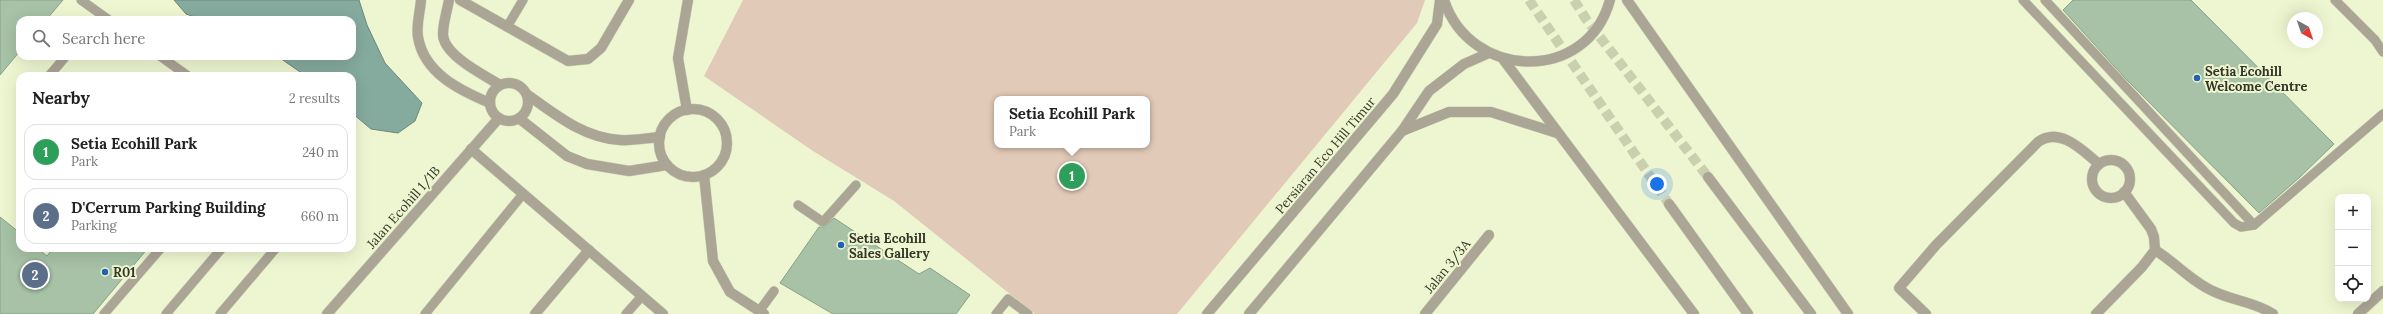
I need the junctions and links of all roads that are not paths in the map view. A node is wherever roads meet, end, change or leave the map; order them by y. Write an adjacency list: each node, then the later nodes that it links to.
1 (81, 0): 15 (lane)
2 (421, 0): 26 (street)
3 (449, 0): 24 (street)
4 (460, 0): 16 (street)
5 (523, 0): 16 (lane)
6 (629, 0): 16 (street)
7 (688, 0): 27 (street)
8 (1440, 0): 65 (street, Persiaran Eco Hill Timur)
9 (1444, 0): 18 (street)
10 (1610, 0): 19 (street)
11 (1627, 0): 71 (street)
12 (2023, 0): 44 (lane)
13 (2045, 0): 44 (lane)
14 (2335, 0): 17 (lane)
15 (100, 16)
16 (507, 27)
17 (2383, 52)
18 (1489, 53): 19 (street); 31 (street)
19 (1503, 59): 32 (street)
20 (63, 60): 22 (lane)
21 (164, 60): 23 (lane)
22 (52, 72)
23 (175, 72)
24 (500, 85): 25 (street); 26 (street)
25 (528, 95): 30 (street); 33 (street)
26 (490, 103): 29 (street)
27 (687, 110): 33 (street); 37 (street)
28 (2383, 114): 44 (lane)
29 (499, 118): 30 (street); 34 (street, Jalan Ecohill 1/1B)
30 (520, 119): 36 (street)
31 (1402, 131): 32 (street); 66 (street)
32 (1557, 133): 68 (street)
33 (660, 137): 36 (street)
34 (471, 149): 41 (street); 58 (street, Jalan Ecohill 1/1B)
35 (2100, 164): 40 (street); 40 (street); 72 (street)
36 (667, 166): 37 (street)
37 (704, 175): 54 (street)
38 (1708, 177): 70 (street)
39 (856, 185): 43 (lane)
40 (2124, 192): 47 (street)
41 (523, 194): 46 (street); 59 (lane)
42 (1669, 204): 69 (street)
43 (798, 205)
44 (2254, 225)
45 (1489, 235): 67 (street, Jalan 3/3A)
46 (588, 250): 53 (street); 60 (street)
47 (2155, 250): 73 (street); 74 (street)
48 (158, 252): 55 (lane)
49 (219, 252): 56 (lane)
50 (273, 252): 57 (lane)
51 (774, 291): 54 (lane)
52 (2383, 291): 75 (street)
53 (642, 296): 61 (lane); 62 (street)
54 (762, 312)
55 (104, 314)
56 (166, 314)
57 (220, 314)
58 (327, 314)
59 (425, 314)
60 (536, 314)
61 (626, 314)
62 (663, 314)
63 (996, 314): 64 (lane)
64 (1028, 314)
65 (1207, 314)
66 (1249, 314)
67 (1425, 314)
68 (1694, 314)
69 (1748, 314)
70 (1811, 314)
71 (1848, 314)
72 (1926, 314)
73 (2096, 314)
74 (2273, 314)
75 (2358, 314)

